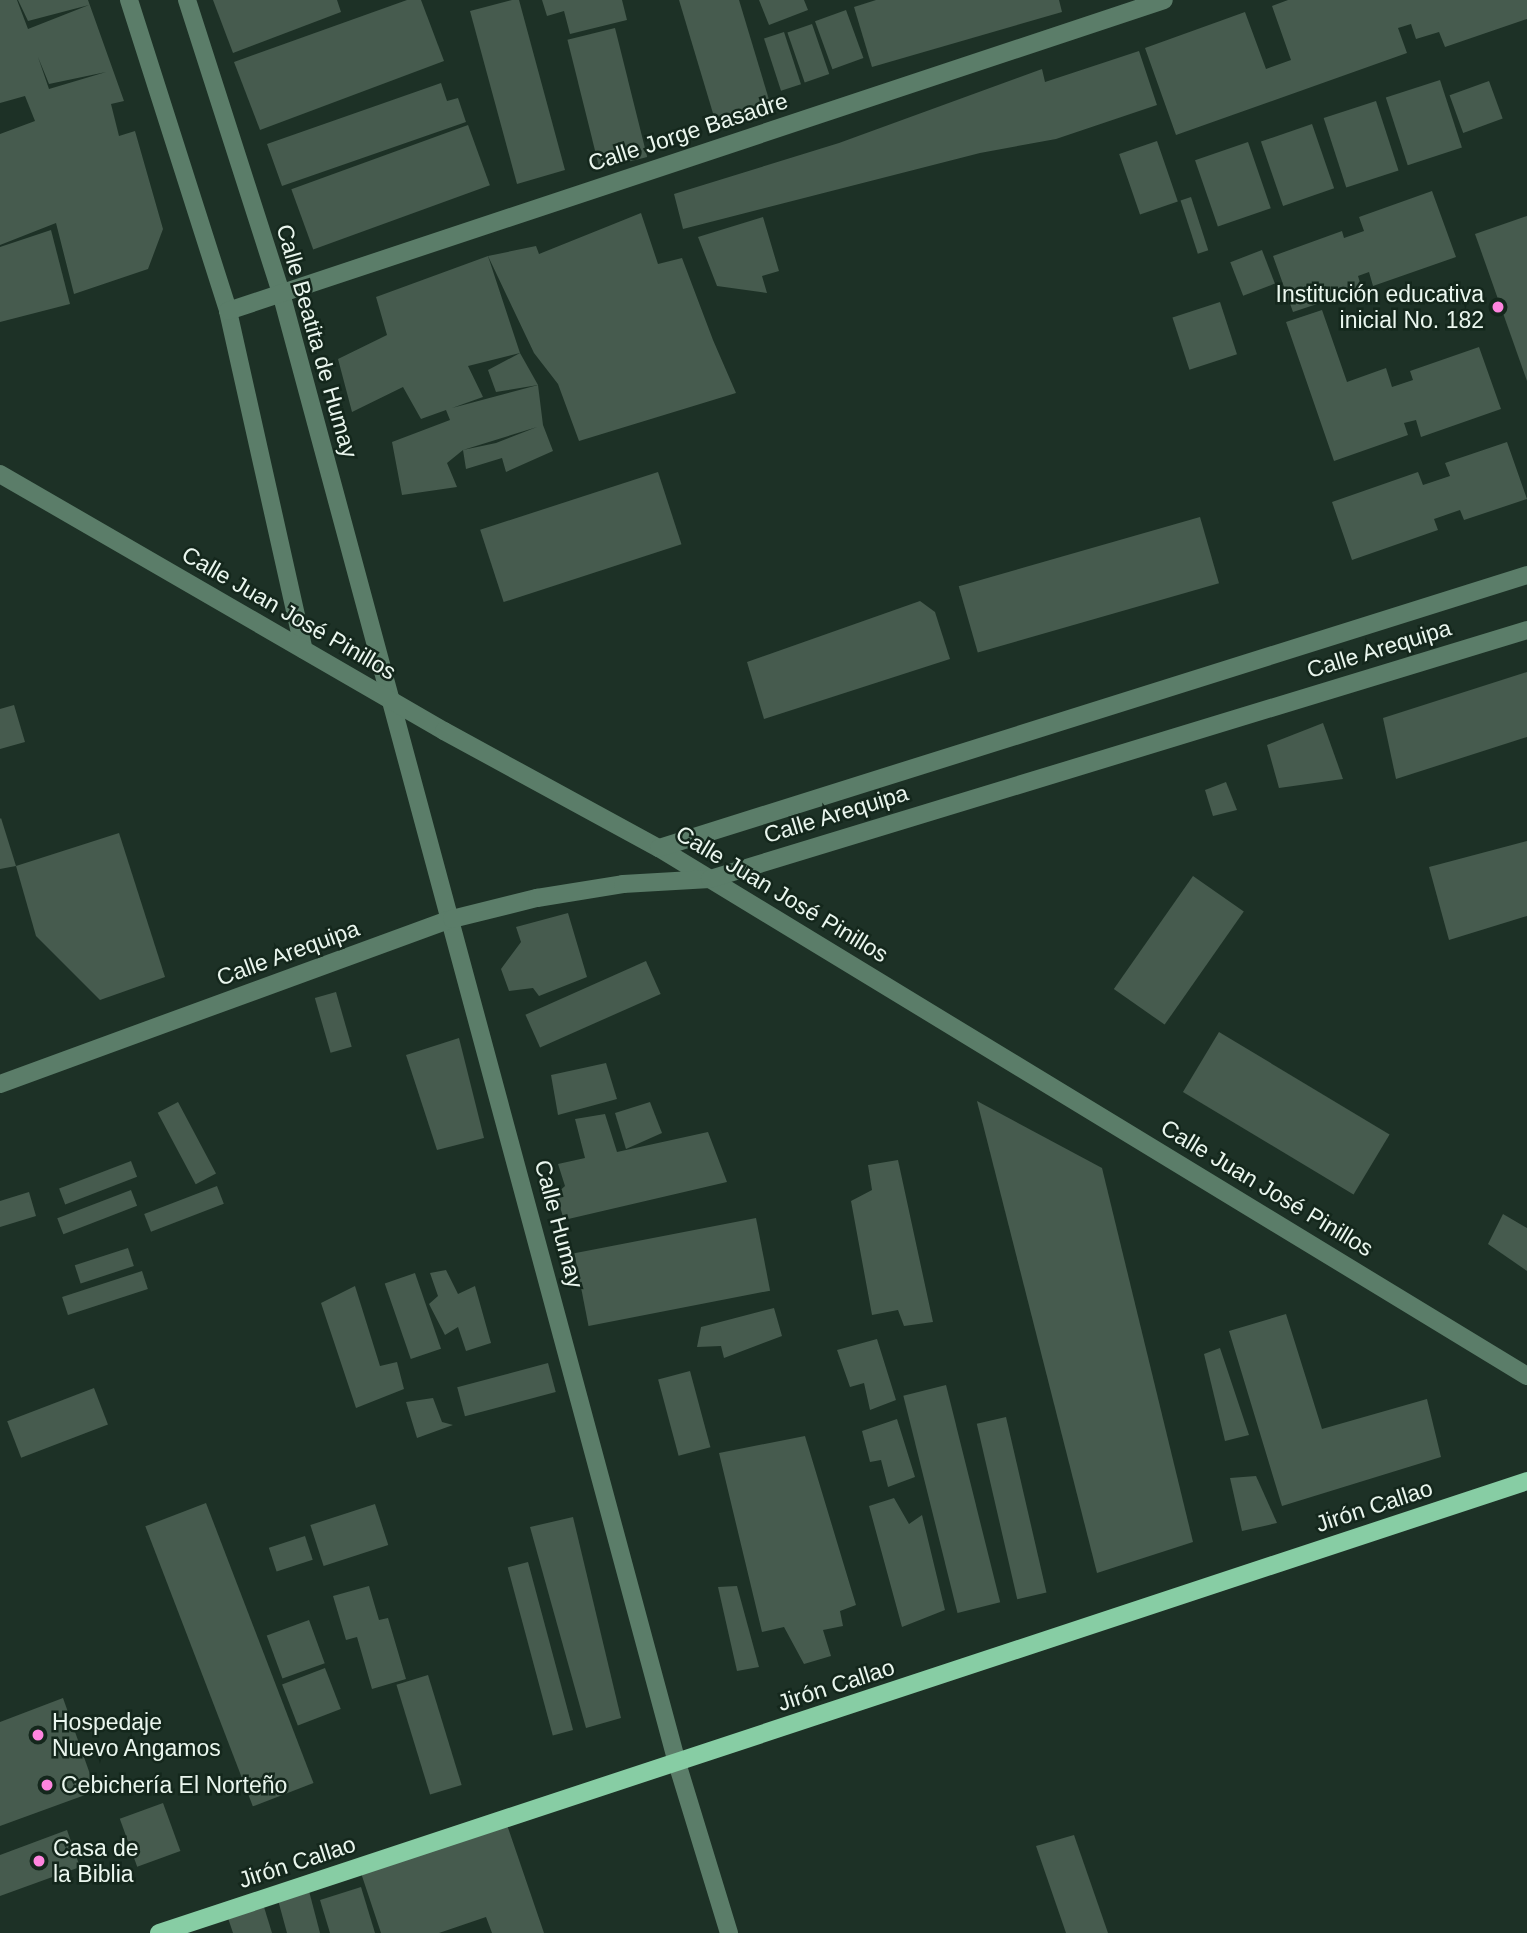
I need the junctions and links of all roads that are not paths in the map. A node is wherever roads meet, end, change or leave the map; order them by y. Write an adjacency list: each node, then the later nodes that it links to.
1 (129, 0): 6 (street)
2 (187, 0): 5 (street, Calle Beatita de Humay)
3 (1154, 2): 4 (street, Calle Jorge Basadre)
4 (1107, 9): 5 (street, Calle Jorge Basadre)
5 (281, 293): 6 (street, Calle Jorge Basadre); 11 (street, Calle Beatita de Humay)
6 (229, 310): 10 (street)
7 (0, 474): 10 (street, Calle Juan José Pinillos)
8 (1527, 575): 12 (street, Calle Arequipa)
9 (1527, 630): 13 (street, Calle Arequipa)
10 (304, 650): 11 (street, Calle Juan José Pinillos)
11 (389, 699): 12 (street, Calle Juan José Pinillos); 14 (street, Calle Humay)
12 (659, 848): 13 (street, Calle Juan José Pinillos)
13 (710, 878): 14 (street, Calle Arequipa); 16 (street, Calle Juan José Pinillos)
14 (452, 919): 15 (street, Calle Arequipa); 18 (street, Calle Humay)
15 (0, 1084)
16 (1527, 1376)
17 (1527, 1481): 18 (main road, Jirón Callao)
18 (677, 1763): 19 (main road, Jirón Callao); 20 (street, Calle Humay)
19 (159, 1933)
20 (729, 1933)

